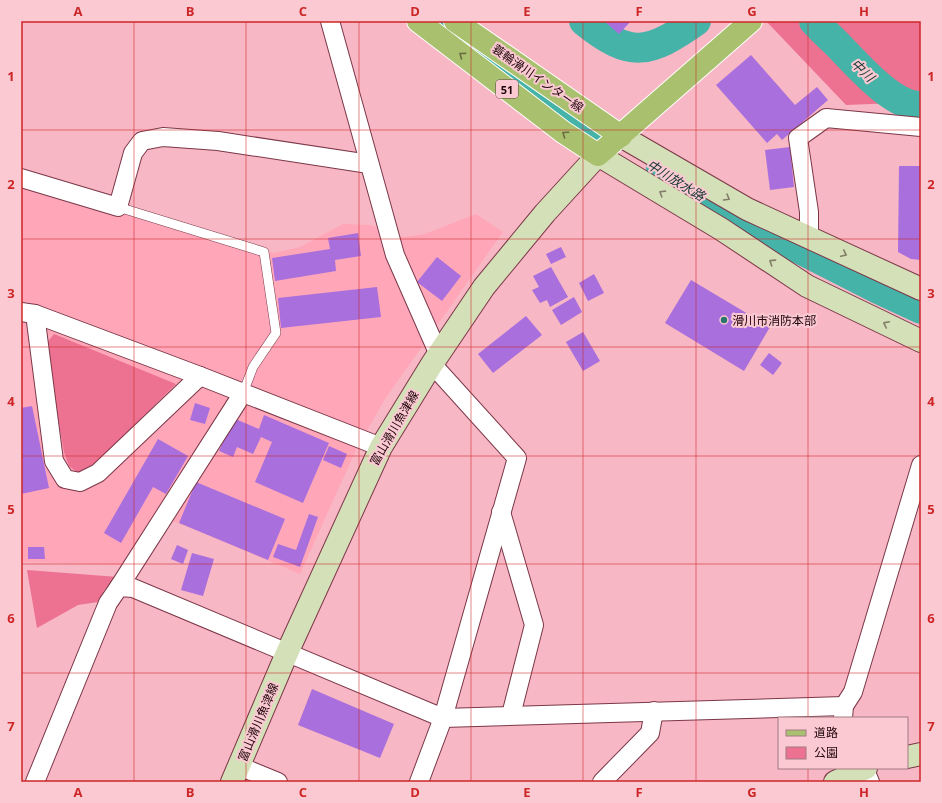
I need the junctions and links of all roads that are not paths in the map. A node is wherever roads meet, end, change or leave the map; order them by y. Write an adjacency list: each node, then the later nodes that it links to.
1 (330, 21): 8 (street)
2 (418, 21): 7 (main road, 51, one-way to 2)
3 (751, 21): 6 (main road)
4 (457, 22): 6 (main road, 蓑輪滑川インター線 / 51)
5 (921, 127): 11 (street)
6 (621, 136): 7 (main road); 11 (street, one-way to 11)
7 (598, 156): 14 (street, one-way to 7); 15 (street, 富山滑川魚津線)
8 (370, 164): 10 (street); 15 (street)
9 (21, 178): 10 (street)
10 (118, 207): 17 (lane)
11 (809, 237): 12 (street, one-way to 12)
12 (921, 290)
13 (28, 313): 16 (street); 16 (street)
14 (921, 341)
15 (436, 359): 18 (street, 富山滑川魚津線); 20 (street)
16 (200, 376): 17 (street)
17 (243, 393): 18 (street); 21 (street)
18 (381, 447): 22 (street, 富山滑川魚津線)
19 (921, 466): 24 (street)
20 (502, 512): 25 (street); 26 (street)
21 (119, 587): 22 (street); 32 (street)
22 (287, 653): 26 (street); 31 (street, 富山滑川魚津線)
23 (654, 711): 24 (street); 25 (street); 35 (street)
24 (844, 712)
25 (511, 715): 26 (street)
26 (442, 718): 34 (street)
27 (921, 754): 28 (street)
28 (908, 757)
29 (863, 769): 36 (street)
30 (865, 769): 37 (street)
31 (235, 774): 33 (street)
32 (35, 782)
33 (278, 782)
34 (419, 782)
35 (602, 782)
36 (835, 782)
37 (870, 782)

